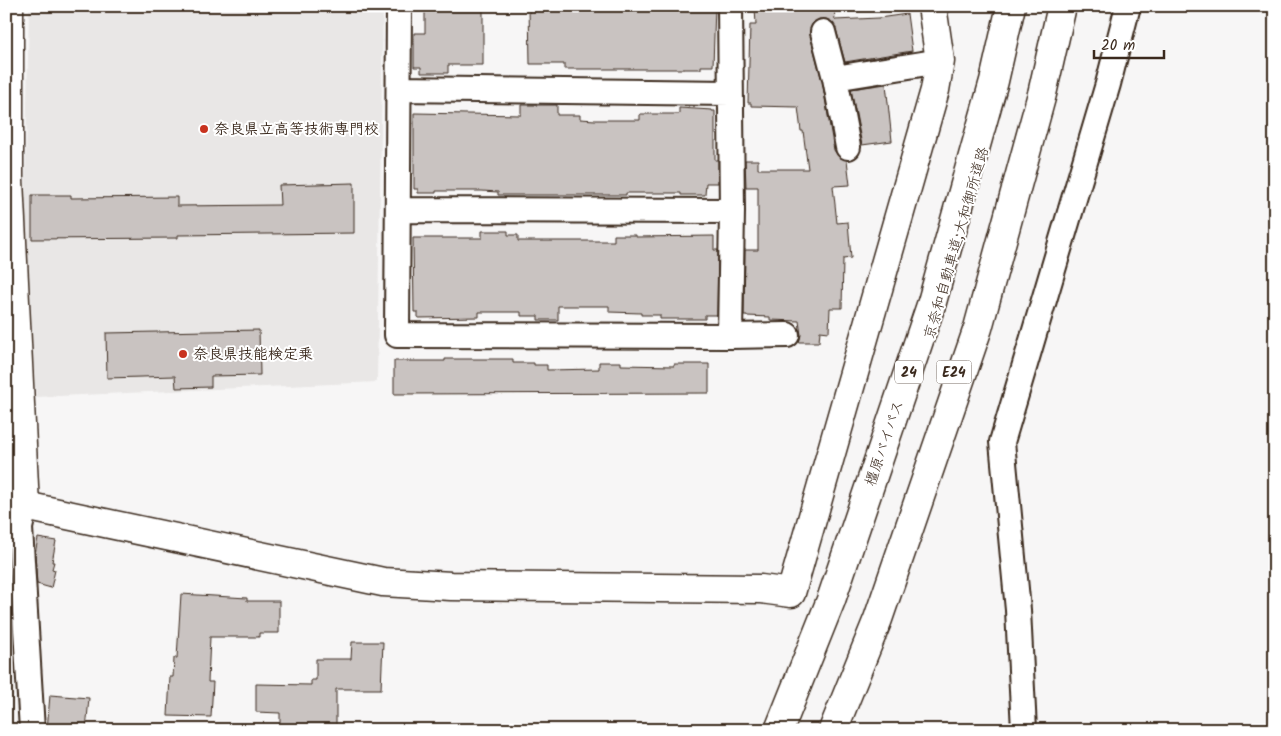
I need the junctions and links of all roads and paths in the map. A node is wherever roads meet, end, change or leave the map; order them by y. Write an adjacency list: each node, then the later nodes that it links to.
1 (9, 6): 20 (main road)
2 (399, 6): 13 (street)
3 (730, 6): 14 (street)
4 (932, 6): 11 (main road)
5 (1011, 6): 22 (main road, 橿原バイパス / 24)
6 (1021, 6): 23 (main road, 京奈和自動車道;大和御所道路 / E24)
7 (1055, 6): 24 (main road, E24)
8 (1062, 6): 25 (main road)
9 (1128, 6): 26 (street)
10 (823, 32): 12 (street)
11 (940, 61): 12 (street); 20 (main road)
12 (835, 78): 15 (street)
13 (399, 88): 14 (street); 16 (street)
14 (730, 93): 17 (street)
15 (848, 147)
16 (398, 210): 17 (street); 19 (street)
17 (732, 211): 19 (street)
18 (787, 335): 19 (street)
19 (730, 336)
20 (26, 506): 21 (street)
21 (32, 730)
22 (779, 730)
23 (789, 730)
24 (826, 730)
25 (833, 730)
26 (1024, 730)

